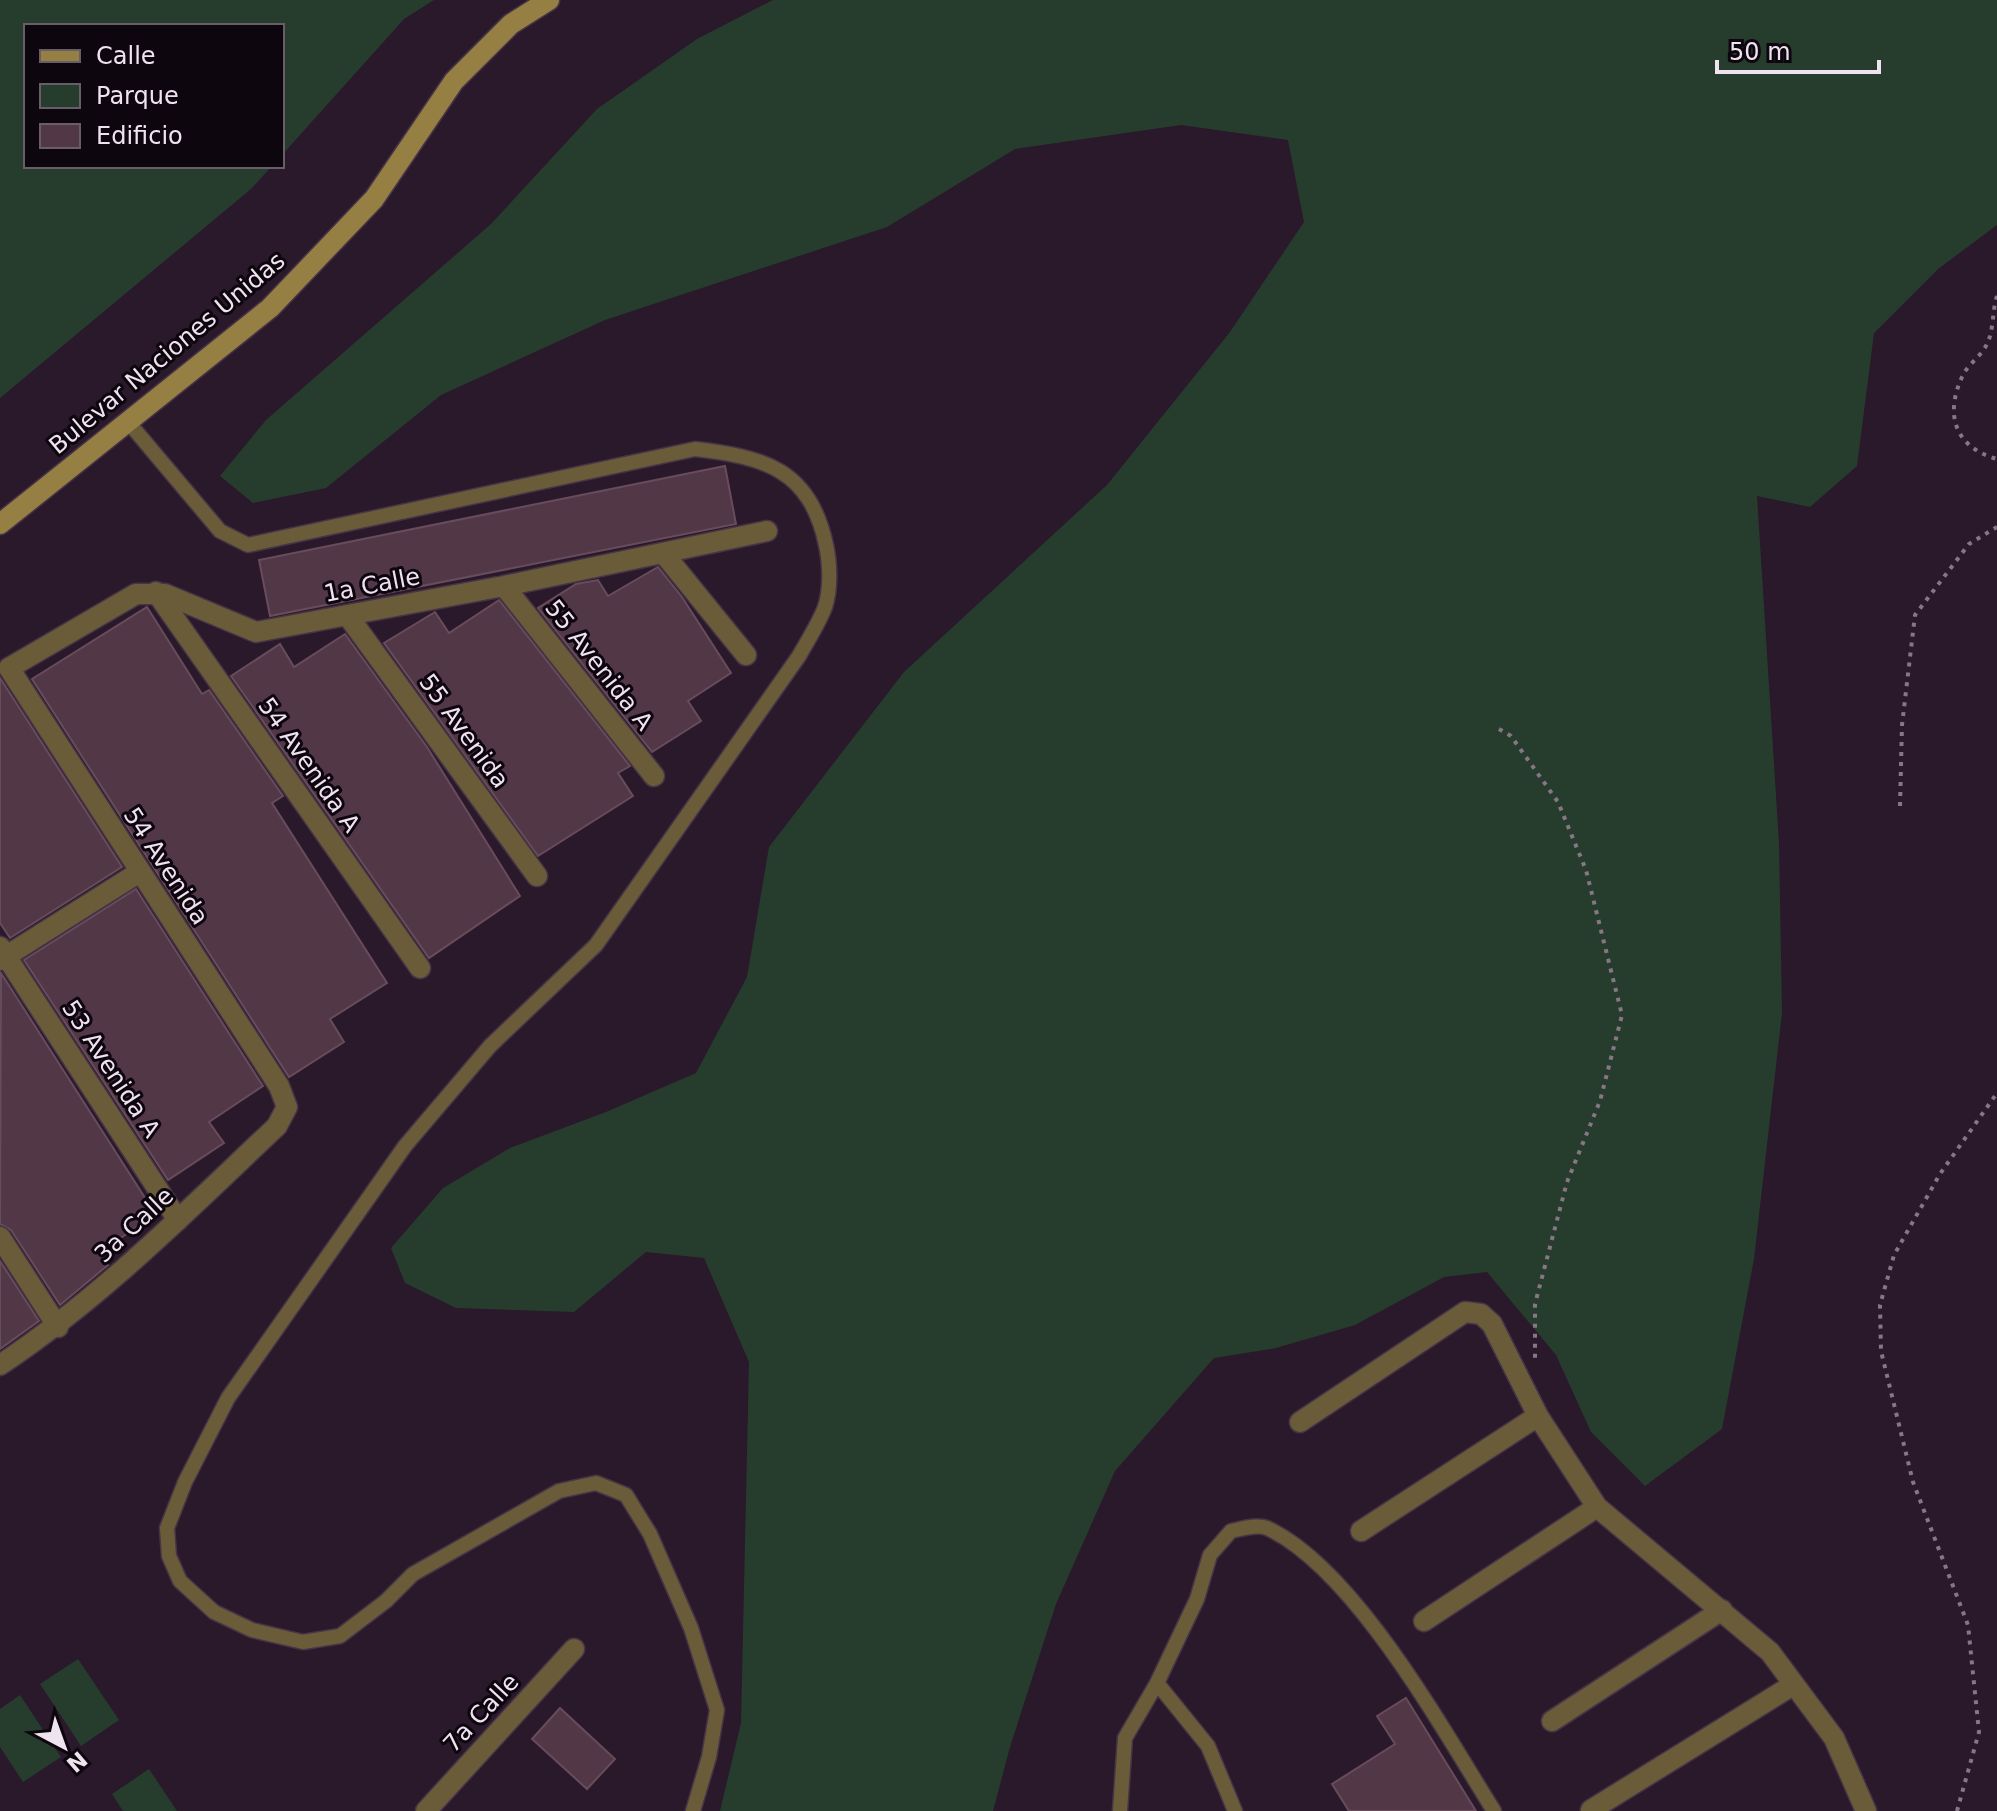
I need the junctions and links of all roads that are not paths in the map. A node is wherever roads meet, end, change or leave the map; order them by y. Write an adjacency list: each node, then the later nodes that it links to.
1 (549, 0): 2 (main road, Bulevar Naciones Unidas)
2 (129, 423): 3 (main road, Bulevar Naciones Unidas); 33 (lane)
3 (0, 524)
4 (767, 531): 5 (street, 1a Calle)
5 (664, 554): 6 (street, 1a Calle); 9 (street)
6 (504, 586): 8 (street, 1a Calle); 11 (street, 55 Avenida A)
7 (156, 592): 8 (street, 1a Calle); 10 (street); 15 (street, 54 Avenida A)
8 (348, 616): 13 (street, 55 Avenida)
9 (746, 655)
10 (4, 661): 12 (street, 54 Avenida)
11 (654, 776)
12 (138, 873): 14 (street); 16 (street, 54 Avenida)
13 (537, 876)
14 (2, 955): 17 (street, 53 Avenida A)
15 (420, 968)
16 (287, 1107): 17 (street, 3a Calle)
17 (178, 1220): 19 (street, 3a Calle)
18 (0, 1237): 19 (street)
19 (58, 1327): 20 (street, 3a Calle)
20 (0, 1365)
21 (1538, 1416): 22 (street); 23 (street); 24 (street)
22 (1300, 1422)
23 (1597, 1507): 25 (street); 26 (street)
24 (1361, 1531)
25 (1722, 1610): 29 (street); 30 (street)
26 (1424, 1621)
27 (574, 1649): 32 (street, 7a Calle)
28 (1157, 1683): 34 (lane); 35 (lane); 36 (lane)
29 (1793, 1685): 31 (street); 37 (street)
30 (1552, 1721)
31 (1591, 1810)
32 (426, 1811)
33 (693, 1811)
34 (1120, 1811)
35 (1235, 1811)
36 (1494, 1811)
37 (1866, 1811)

